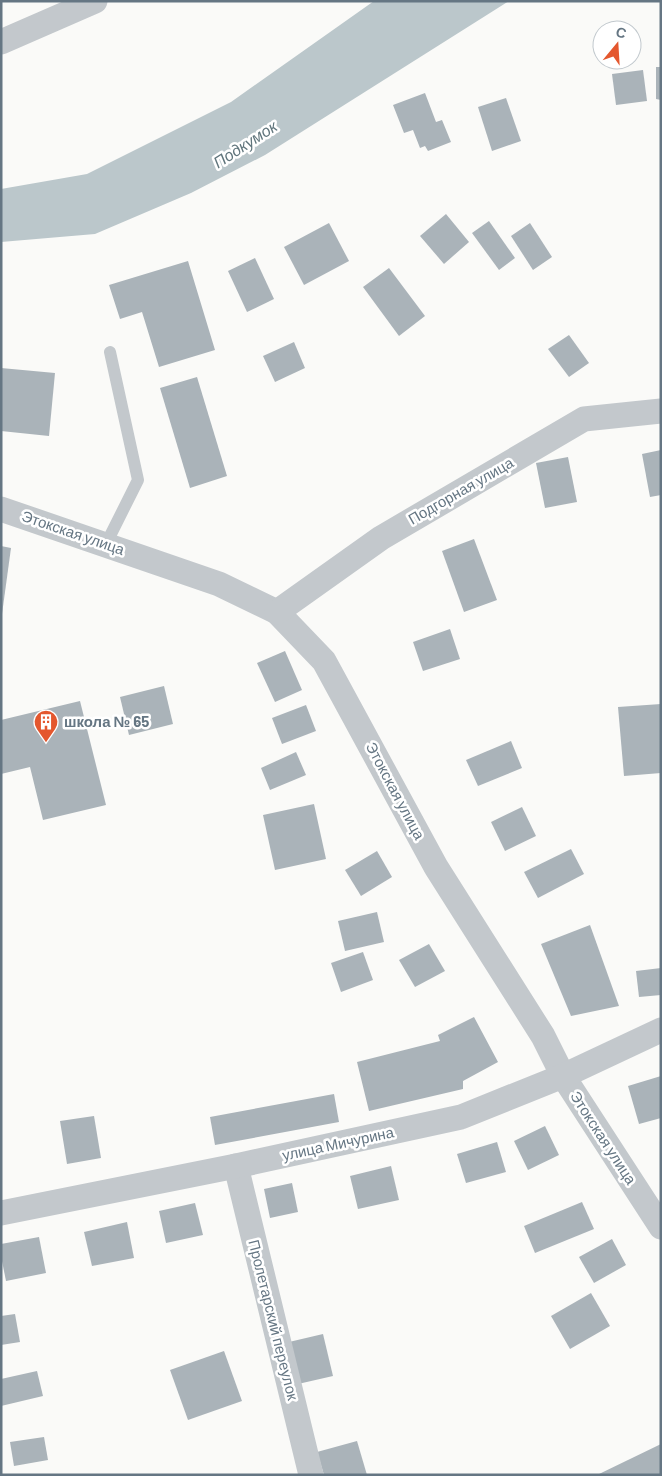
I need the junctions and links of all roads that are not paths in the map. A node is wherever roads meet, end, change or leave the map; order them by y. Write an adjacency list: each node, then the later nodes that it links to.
1 (95, 1): 2 (street)
2 (1, 42)
3 (110, 352): 6 (lane)
4 (661, 411): 7 (street, Подгорная улица)
5 (1, 509): 6 (street, Этокская улица)
6 (106, 544): 7 (street, Этокская улица)
7 (277, 612): 9 (street, Этокская улица)
8 (661, 1030): 9 (street, улица Мичурина)
9 (563, 1076): 10 (street, улица Мичурина); 12 (street, Этокская улица)
10 (236, 1166): 11 (street, улица Мичурина); 13 (street, Пролетарский переулок)
11 (1, 1213)
12 (661, 1227)
13 (311, 1475)

